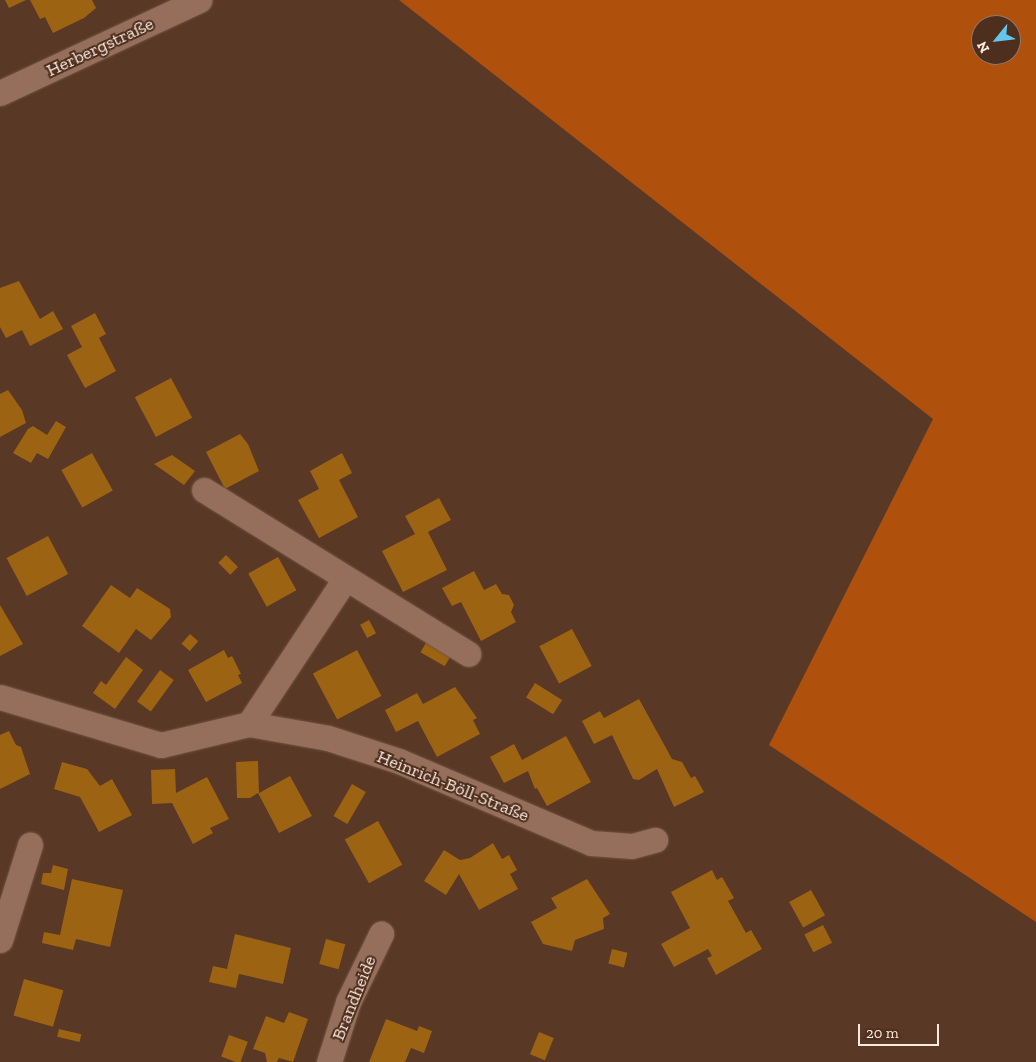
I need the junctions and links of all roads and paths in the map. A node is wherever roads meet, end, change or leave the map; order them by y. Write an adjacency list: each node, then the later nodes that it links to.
1 (199, 0): 2 (street, Herbergstraße)
2 (0, 93)
3 (204, 490): 4 (street)
4 (345, 579): 5 (street); 7 (street)
5 (468, 654)
6 (0, 697): 7 (street, Heinrich-Böll-Straße)
7 (249, 724): 8 (street, Heinrich-Böll-Straße)
8 (655, 840)
9 (30, 846): 11 (street)
10 (381, 934): 12 (street, Brandheide)
11 (0, 940)
12 (329, 1062)

